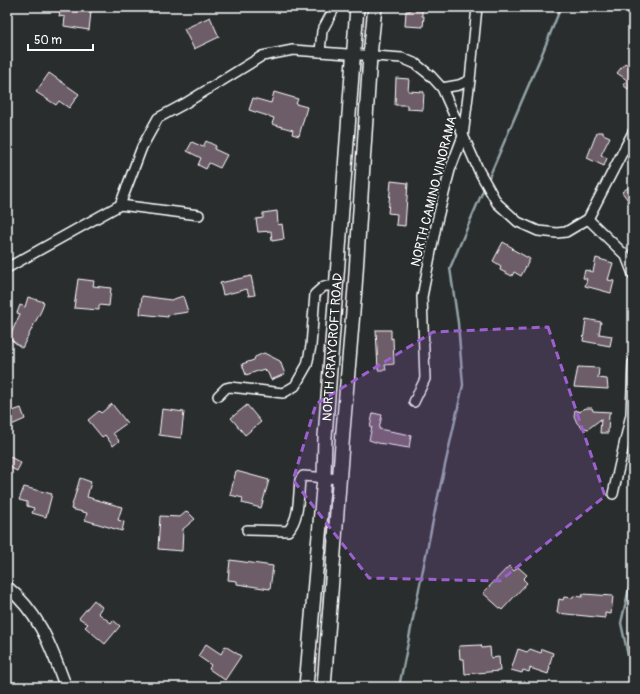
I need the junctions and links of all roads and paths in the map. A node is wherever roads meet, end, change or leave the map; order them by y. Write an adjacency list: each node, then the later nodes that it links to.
1 (335, 7): 5 (street)
2 (357, 7): 6 (main road, NORTH CRAYCROFT ROAD)
3 (375, 7): 7 (main road, NORTH CRAYCROFT ROAD)
4 (477, 7): 8 (street, NORTH CAMINO VINORAMA)
5 (320, 52): 6 (street); 12 (street)
6 (352, 55): 7 (street); 17 (main road, NORTH CRAYCROFT ROAD)
7 (370, 56): 9 (street); 22 (main road, NORTH CRAYCROFT ROAD)
8 (470, 80): 9 (street); 11 (street, NORTH CAMINO VINORAMA)
9 (442, 88): 11 (street)
10 (633, 132): 14 (street)
11 (463, 136): 14 (street); 20 (street, NORTH CAMINO VINORAMA)
12 (120, 205): 13 (street); 15 (street)
13 (199, 215)
14 (588, 219): 16 (street)
15 (7, 268)
16 (633, 274)
17 (337, 286): 19 (street); 21 (main road, NORTH CRAYCROFT ROAD)
18 (633, 363): 23 (street)
19 (218, 396)
20 (414, 402)
21 (324, 477): 22 (street); 24 (street); 27 (main road, NORTH CRAYCROFT ROAD)
22 (340, 479): 28 (main road, NORTH CRAYCROFT ROAD)
23 (613, 494)
24 (247, 530)
25 (7, 587): 26 (street)
26 (64, 687)
27 (306, 687)
28 (324, 687)

